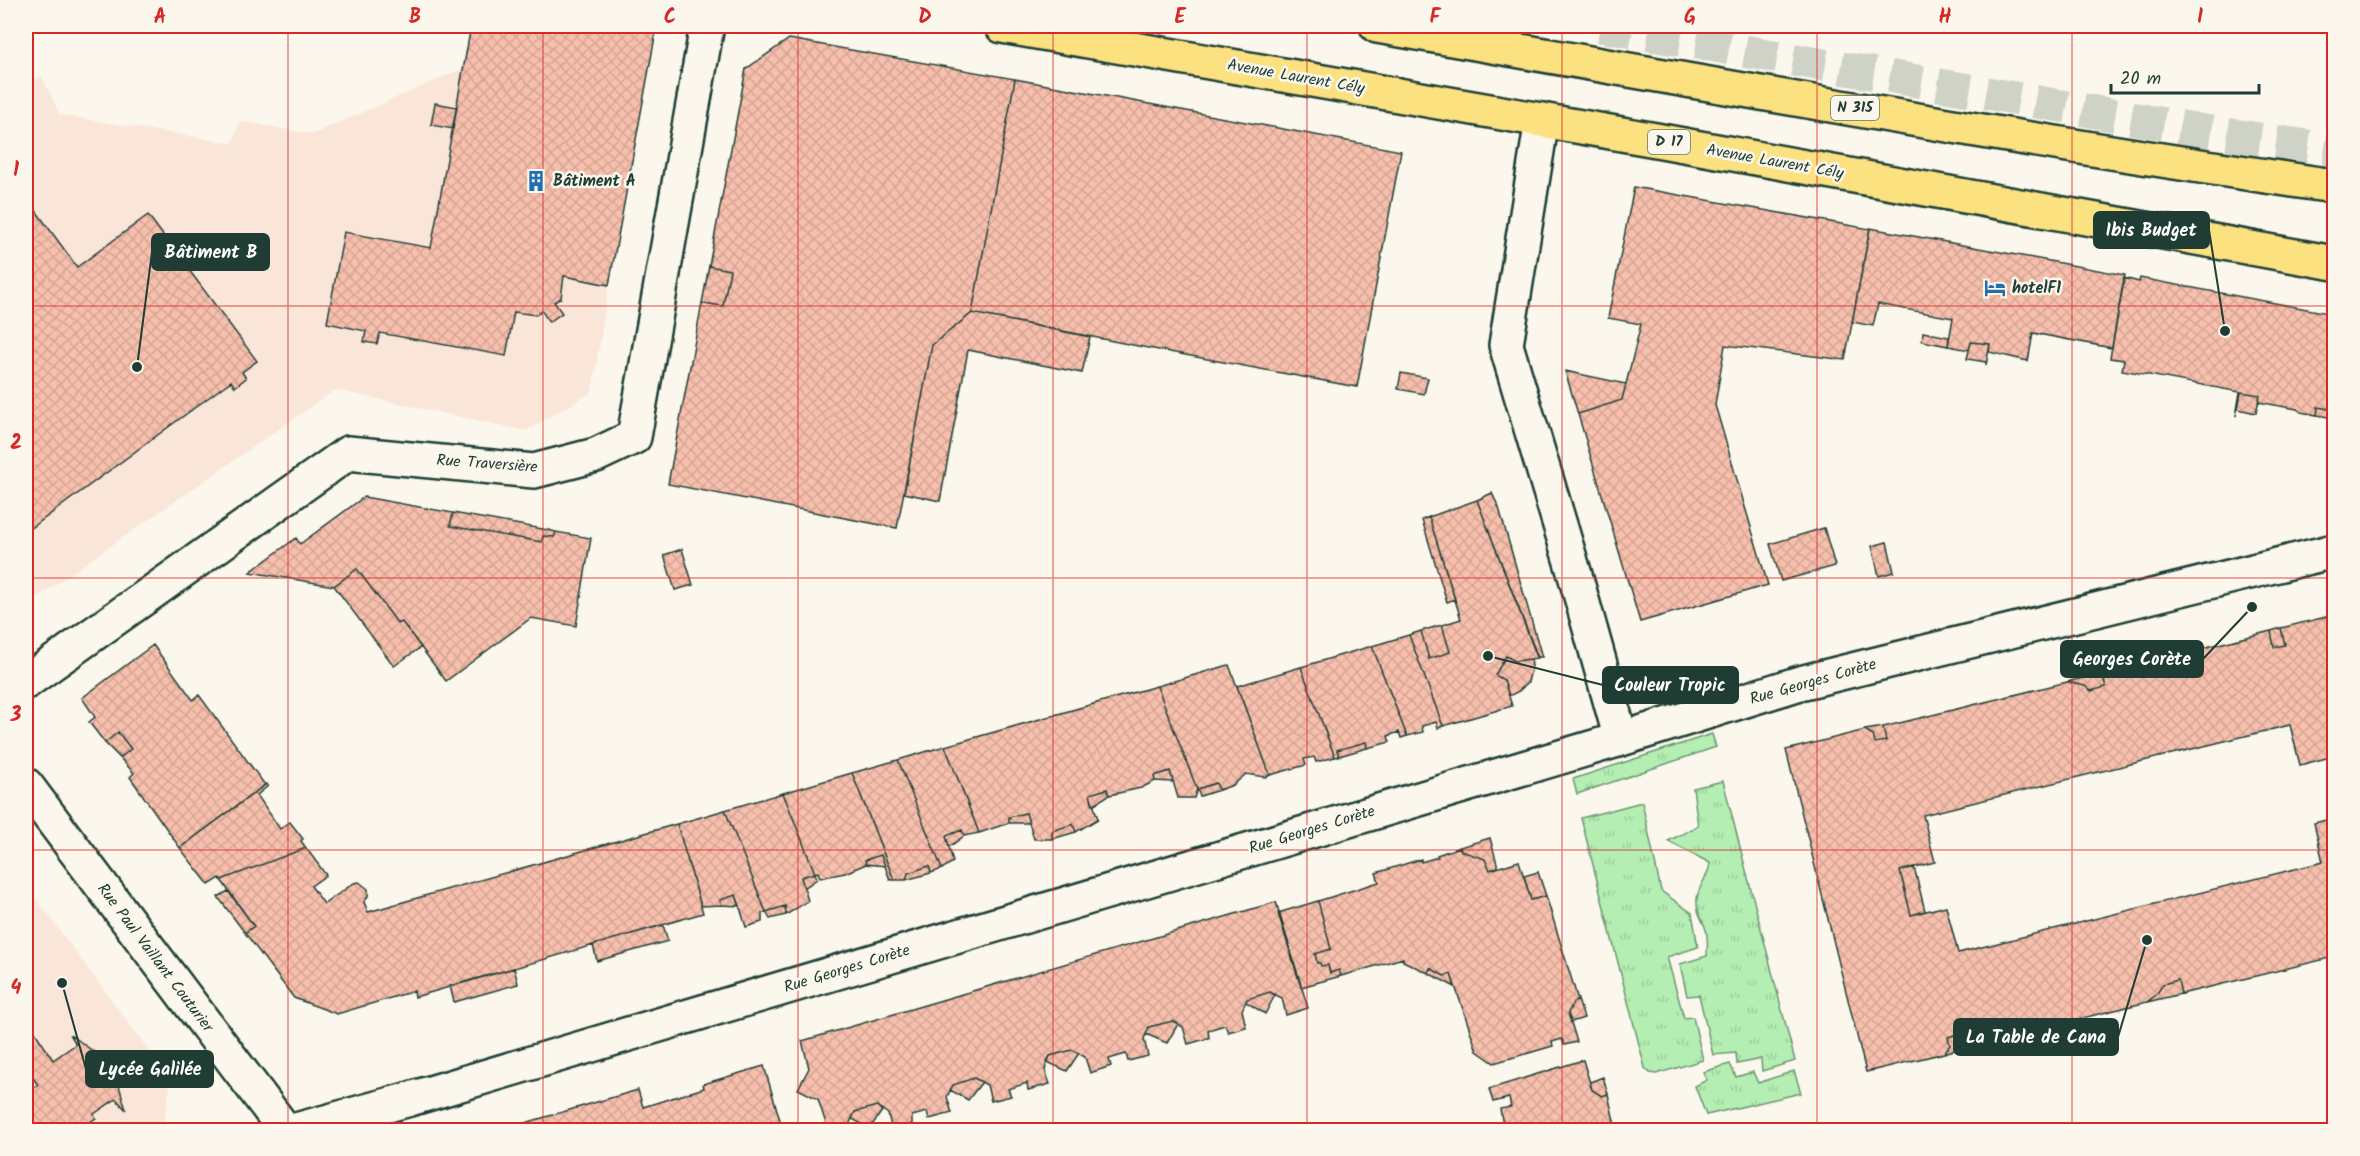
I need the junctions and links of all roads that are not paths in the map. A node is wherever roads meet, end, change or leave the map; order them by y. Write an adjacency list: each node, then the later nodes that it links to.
1 (707, 26): 8 (street, Rue Traversière)
2 (1002, 26): 4 (main road, Avenue Laurent Cély / D 17)
3 (1377, 26): 5 (main road, N 315)
4 (1542, 120): 6 (main road, Avenue Laurent Cély / D 17); 9 (street)
5 (2334, 186)
6 (2334, 263)
7 (2334, 551): 9 (street, Rue Georges Corète)
8 (26, 682)
9 (1621, 739): 12 (street, Rue Georges Corète)
10 (26, 785): 11 (street, Rue Paul Vaillant Couturier)
11 (285, 1131)
12 (296, 1131)

